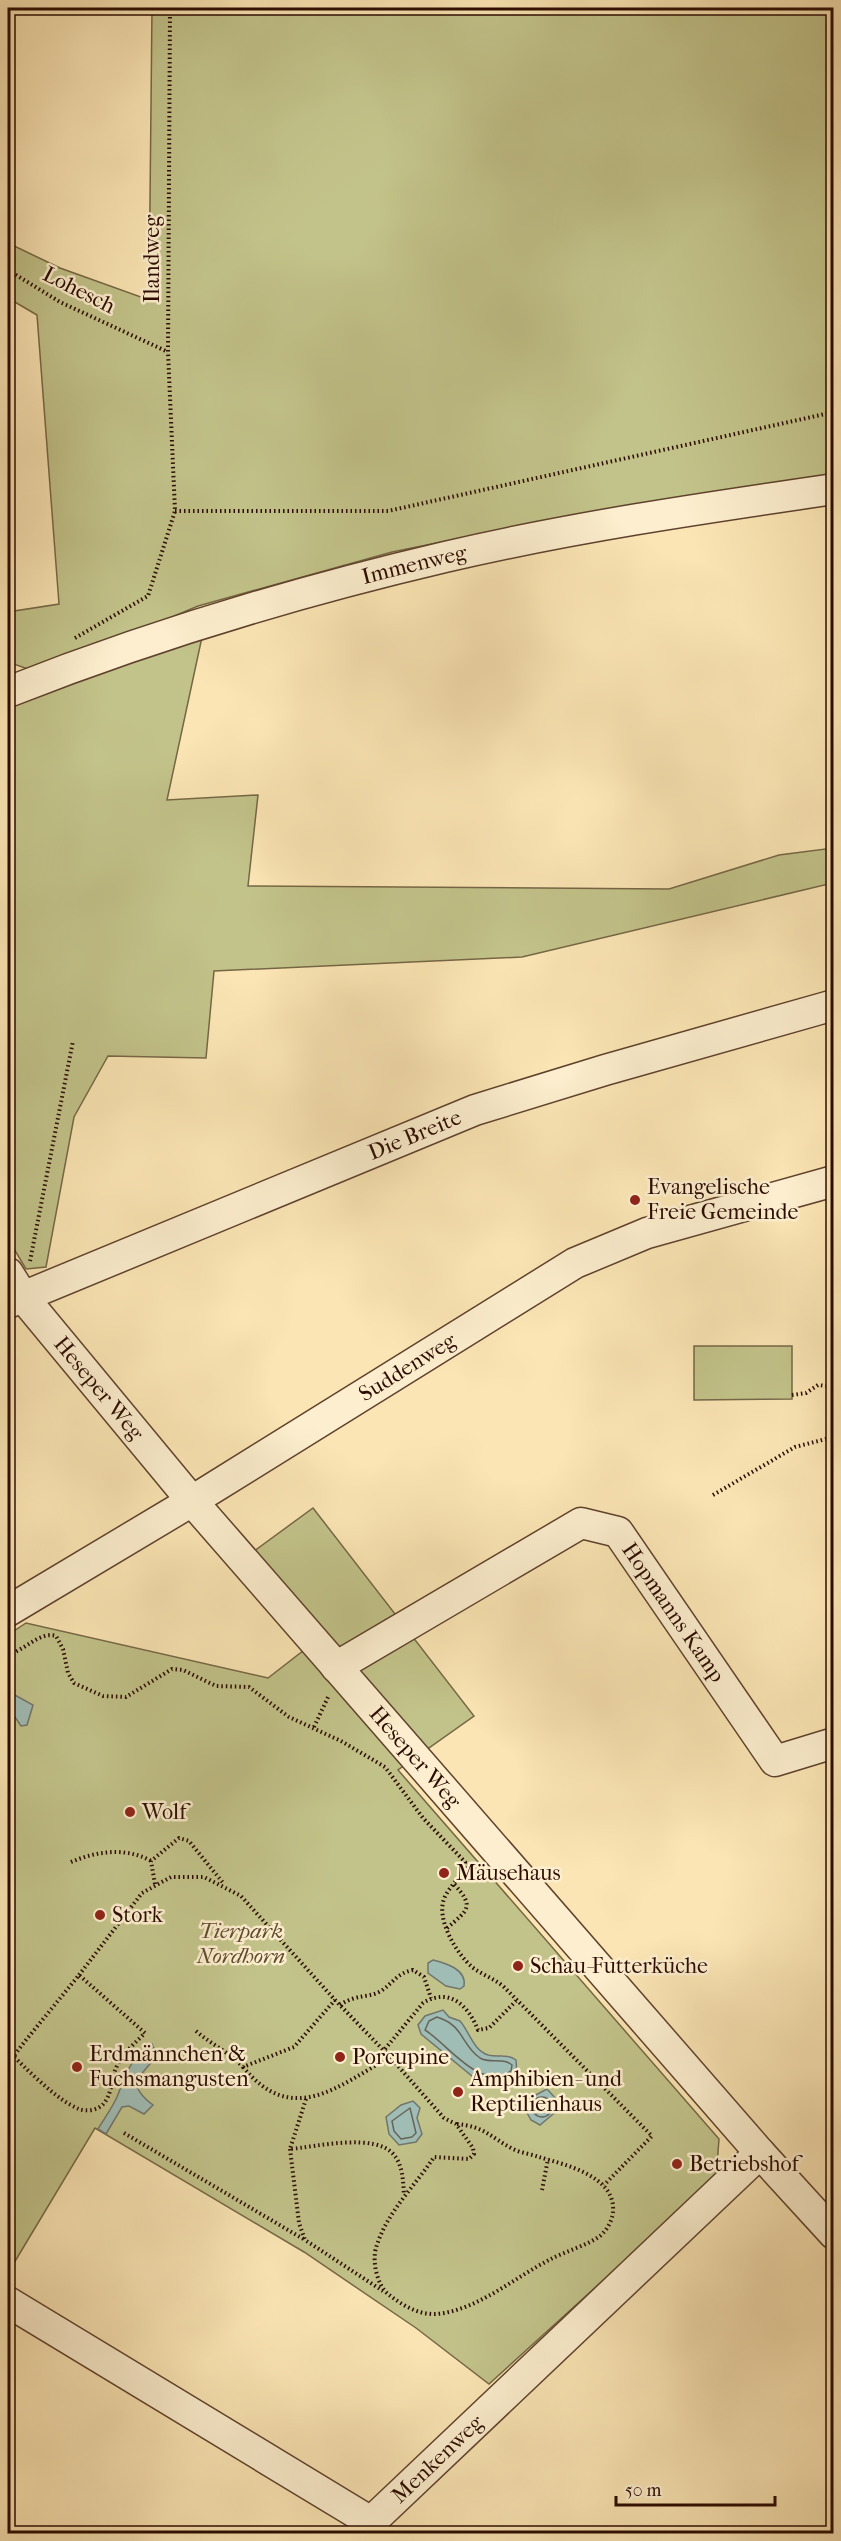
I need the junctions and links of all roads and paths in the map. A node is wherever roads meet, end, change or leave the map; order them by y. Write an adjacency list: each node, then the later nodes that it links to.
1 (170, 8): 3 (path, Ilandweg)
2 (8, 270): 3 (path, Lohesch)
3 (168, 352): 6 (path, Ilandweg)
4 (834, 412): 6 (path)
5 (834, 489): 8 (street, Immenweg)
6 (175, 511): 7 (path)
7 (70, 640)
8 (8, 692)
9 (834, 1005): 12 (street, Die Breite)
10 (73, 1041): 12 (path)
11 (834, 1181): 17 (street, Suddenweg)
12 (13, 1291): 17 (street, Heseper Weg)
13 (834, 1387): 14 (path)
14 (792, 1395)
15 (834, 1437): 16 (path)
16 (713, 1495)
17 (192, 1501): 18 (street, Suddenweg); 20 (street, Heseper Weg)
18 (8, 1611)
19 (8, 1655): 21 (path)
20 (343, 1675): 21 (path); 22 (street, Hopmanns Kamp); 45 (street, Heseper Weg)
21 (314, 1727): 26 (path)
22 (834, 1743)
23 (151, 1861): 24 (path); 25 (path); 27 (path)
24 (71, 1862)
25 (155, 1884): 27 (path); 29 (path)
26 (454, 1884): 28 (path); 28 (path)
27 (225, 1885): 31 (path)
28 (447, 1928): 32 (path)
29 (79, 1975): 37 (path); 37 (path)
30 (431, 1998): 32 (path); 33 (path); 35 (path)
31 (335, 2000): 33 (path); 40 (path)
32 (516, 2001): 47 (path)
33 (340, 2005): 35 (path)
34 (196, 2031): 40 (path)
35 (385, 2049): 38 (path)
36 (8, 2051): 37 (path)
37 (13, 2056): 39 (path)
38 (390, 2057): 41 (path); 42 (path)
39 (8, 2064)
40 (243, 2067): 41 (path)
41 (306, 2099): 44 (path)
42 (456, 2124): 46 (path); 49 (path)
43 (124, 2133): 51 (path)
44 (290, 2149): 49 (path); 51 (path)
45 (760, 2153): 50 (street, Heseper Weg); 53 (street, Menkenweg)
46 (548, 2159): 47 (path); 48 (path)
47 (604, 2185): 52 (path)
48 (542, 2190)
49 (404, 2196): 52 (path)
50 (834, 2234)
51 (305, 2240): 52 (path)
52 (384, 2291)
53 (8, 2302)

